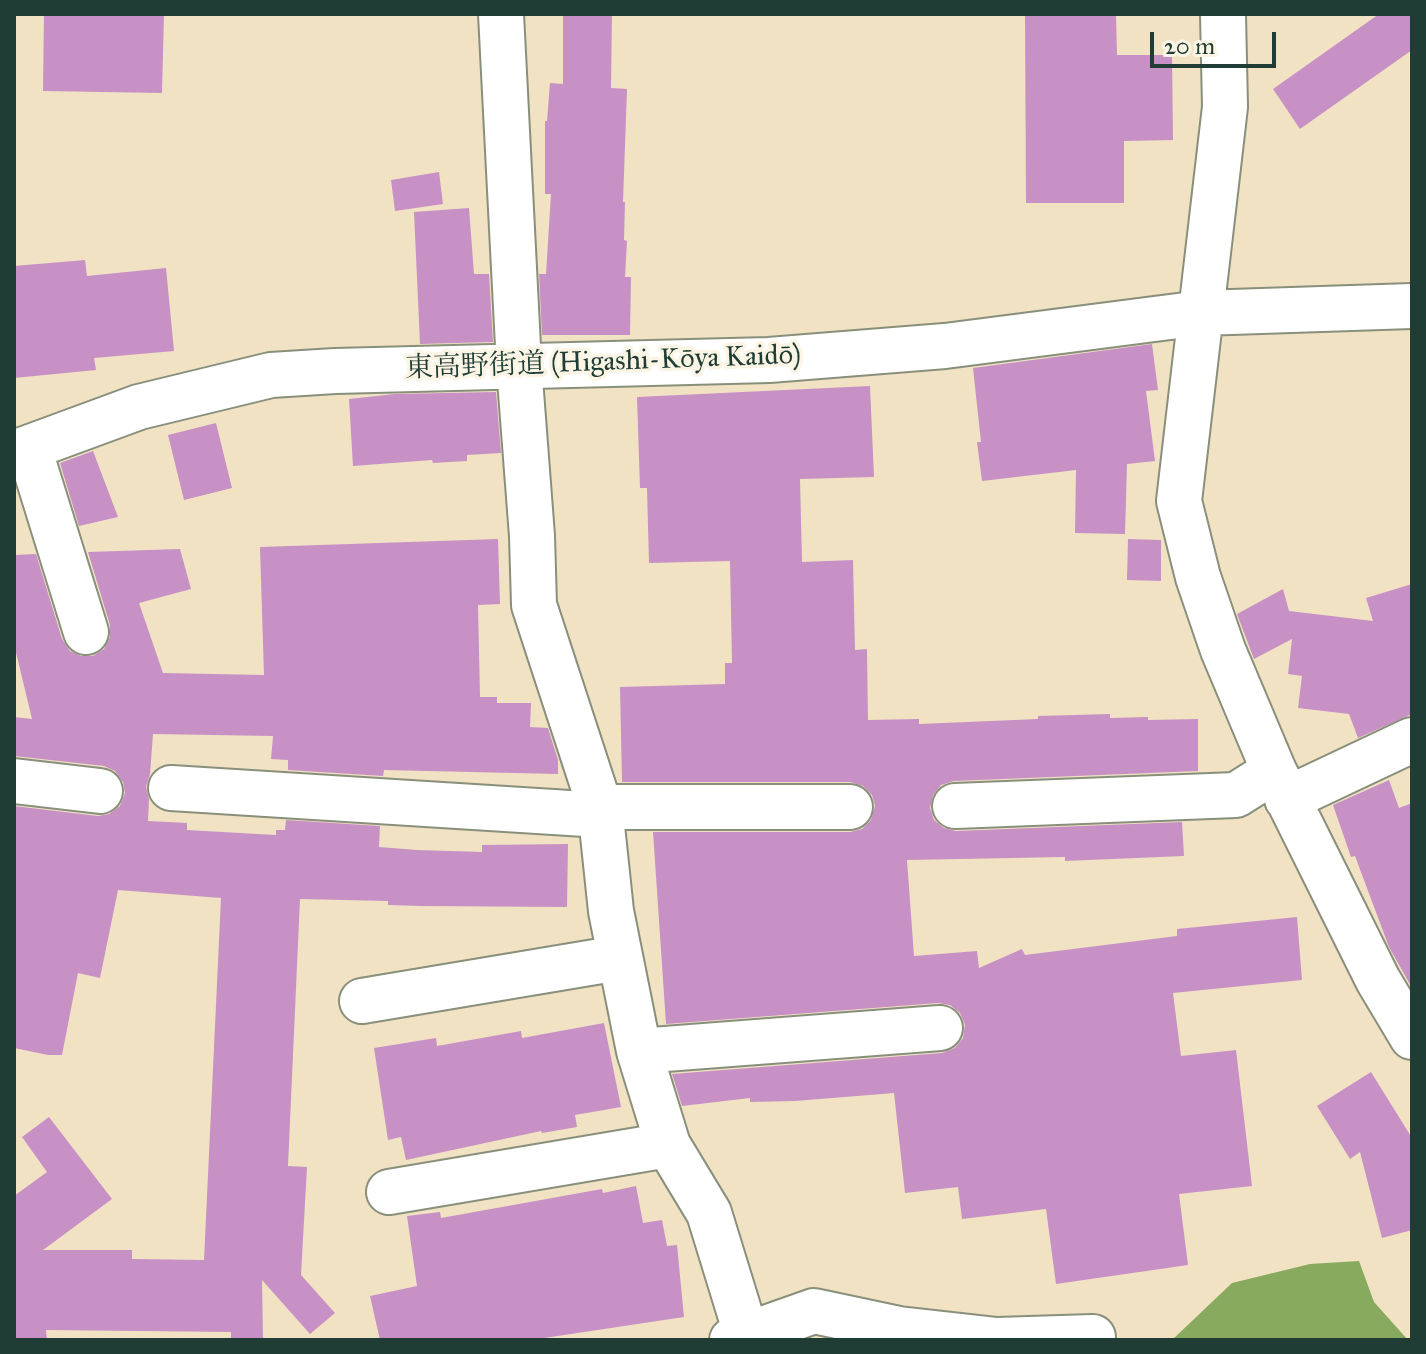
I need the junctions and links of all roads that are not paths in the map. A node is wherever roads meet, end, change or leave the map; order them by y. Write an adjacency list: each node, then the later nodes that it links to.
1 (501, 14): 5 (street)
2 (1223, 14): 4 (street)
3 (1412, 306): 4 (street, 東高野街道 (Higashi-Kōya Kaidō))
4 (1201, 313): 5 (street, 東高野街道 (Higashi-Kōya Kaidō)); 10 (street)
5 (519, 366): 6 (street, 東高野街道 (Higashi-Kōya Kaidō)); 15 (street)
6 (21, 451): 7 (street)
7 (86, 632)
8 (1412, 740): 10 (street)
9 (14, 781): 12 (street)
10 (1281, 785): 13 (street); 17 (street)
11 (171, 788): 15 (street)
12 (100, 791)
13 (955, 806)
14 (850, 807): 15 (street)
15 (601, 811): 16 (street)
16 (619, 958): 18 (street); 21 (street)
17 (1395, 974): 20 (street)
18 (362, 1001)
19 (940, 1028): 21 (street)
20 (1412, 1037)
21 (639, 1051): 22 (street)
22 (668, 1145): 23 (street); 25 (street)
23 (389, 1192)
24 (1093, 1337): 25 (street)
25 (742, 1339)

